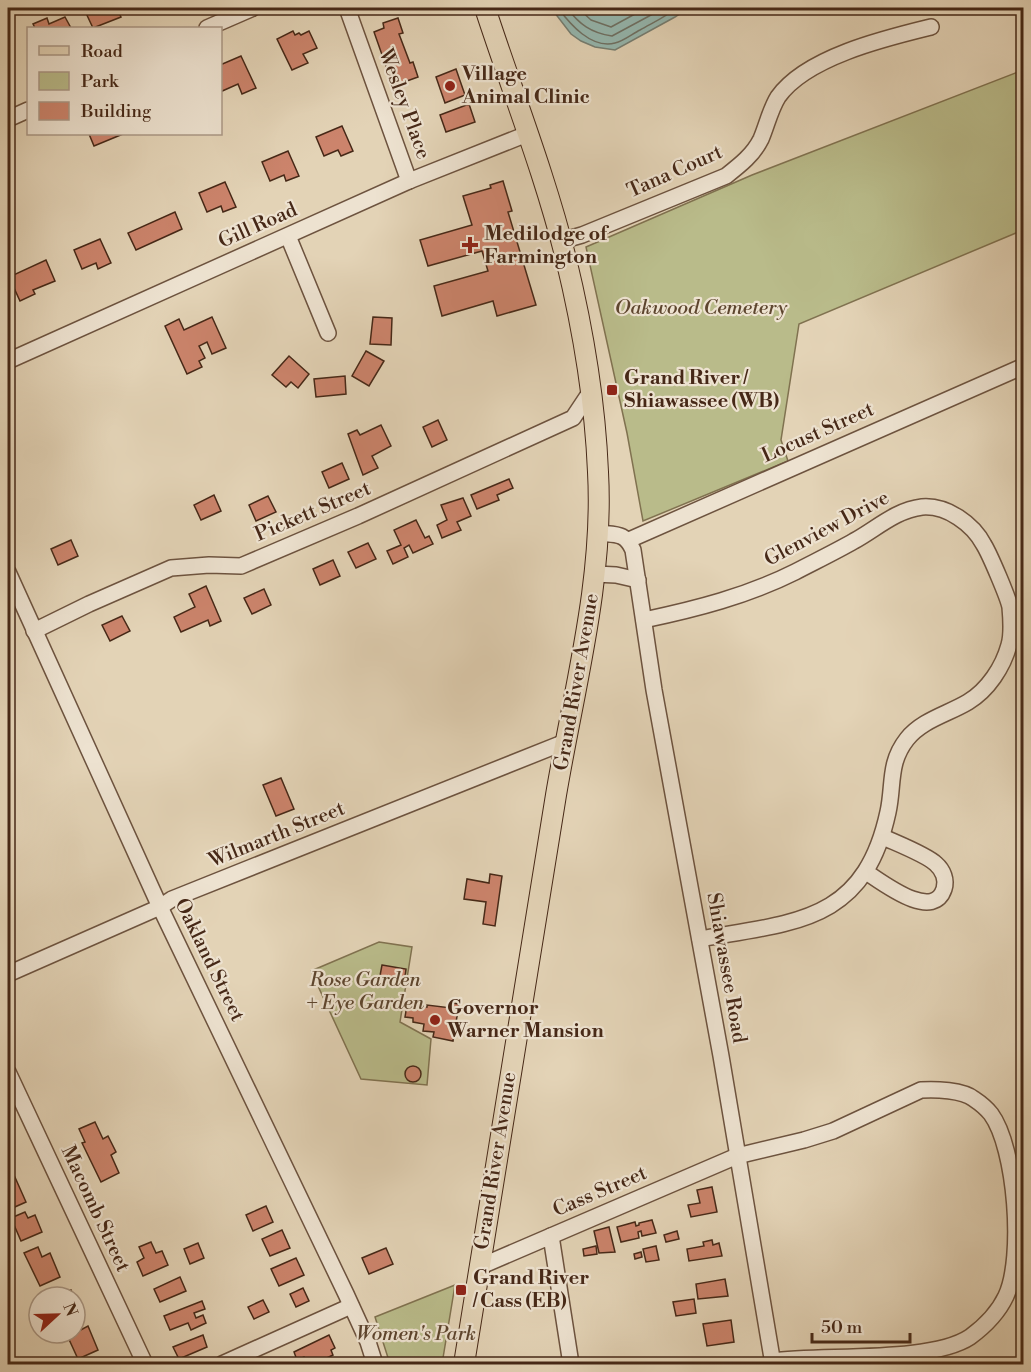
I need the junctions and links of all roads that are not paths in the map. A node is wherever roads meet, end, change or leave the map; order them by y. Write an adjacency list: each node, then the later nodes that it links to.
1 (253, 8): 4 (street)
2 (347, 8): 9 (street, Wesley Place)
3 (485, 8): 8 (main road, Grand River Avenue)
4 (209, 27)
5 (931, 27): 11 (street, Tana Court)
6 (27, 110): 7 (street)
7 (8, 119)
8 (527, 134): 9 (street, Gill Road); 11 (main road, Grand River Avenue)
9 (409, 181): 10 (street, Gill Road)
10 (288, 236): 12 (street); 13 (street, Gill Road)
11 (561, 241): 15 (main road, Grand River Avenue)
12 (328, 333)
13 (8, 361)
14 (1023, 366): 17 (street, Locust Street)
15 (591, 391): 16 (main road, Grand River Avenue); 22 (street, Pickett Street)
16 (598, 533): 17 (street); 19 (main road, Grand River Avenue)
17 (629, 540): 20 (street, Shiawassee Road)
18 (8, 572): 22 (street, Oakland Street)
19 (595, 574): 20 (street); 23 (main road, Grand River Avenue)
20 (638, 580): 21 (street, Shiawassee Road)
21 (644, 620): 24 (street, Glenview Drive); 27 (street, Shiawassee Road)
22 (34, 631): 26 (street, Oakland Street)
23 (565, 742): 26 (street, Wilmarth Street); 32 (main road, Grand River Avenue)
24 (883, 837): 25 (street, Glenview Drive); 25 (street)
25 (866, 872): 27 (street, Glenview Drive)
26 (160, 907): 28 (street, Wilmarth Street); 33 (street, Oakland Street)
27 (700, 939): 30 (street, Shiawassee Road)
28 (8, 974)
29 (8, 1072): 35 (street, Macomb Street)
30 (737, 1156): 31 (street, Cass Street); 34 (street, Shiawassee Road); 34 (street, Cass Street)
31 (551, 1236): 32 (street, Cass Street); 39 (street)
32 (479, 1267): 38 (main road, Grand River Avenue)
33 (351, 1306): 36 (street); 37 (street, Oakland Street)
34 (773, 1363)
35 (145, 1365)
36 (222, 1365)
37 (375, 1365)
38 (464, 1365)
39 (571, 1365)

